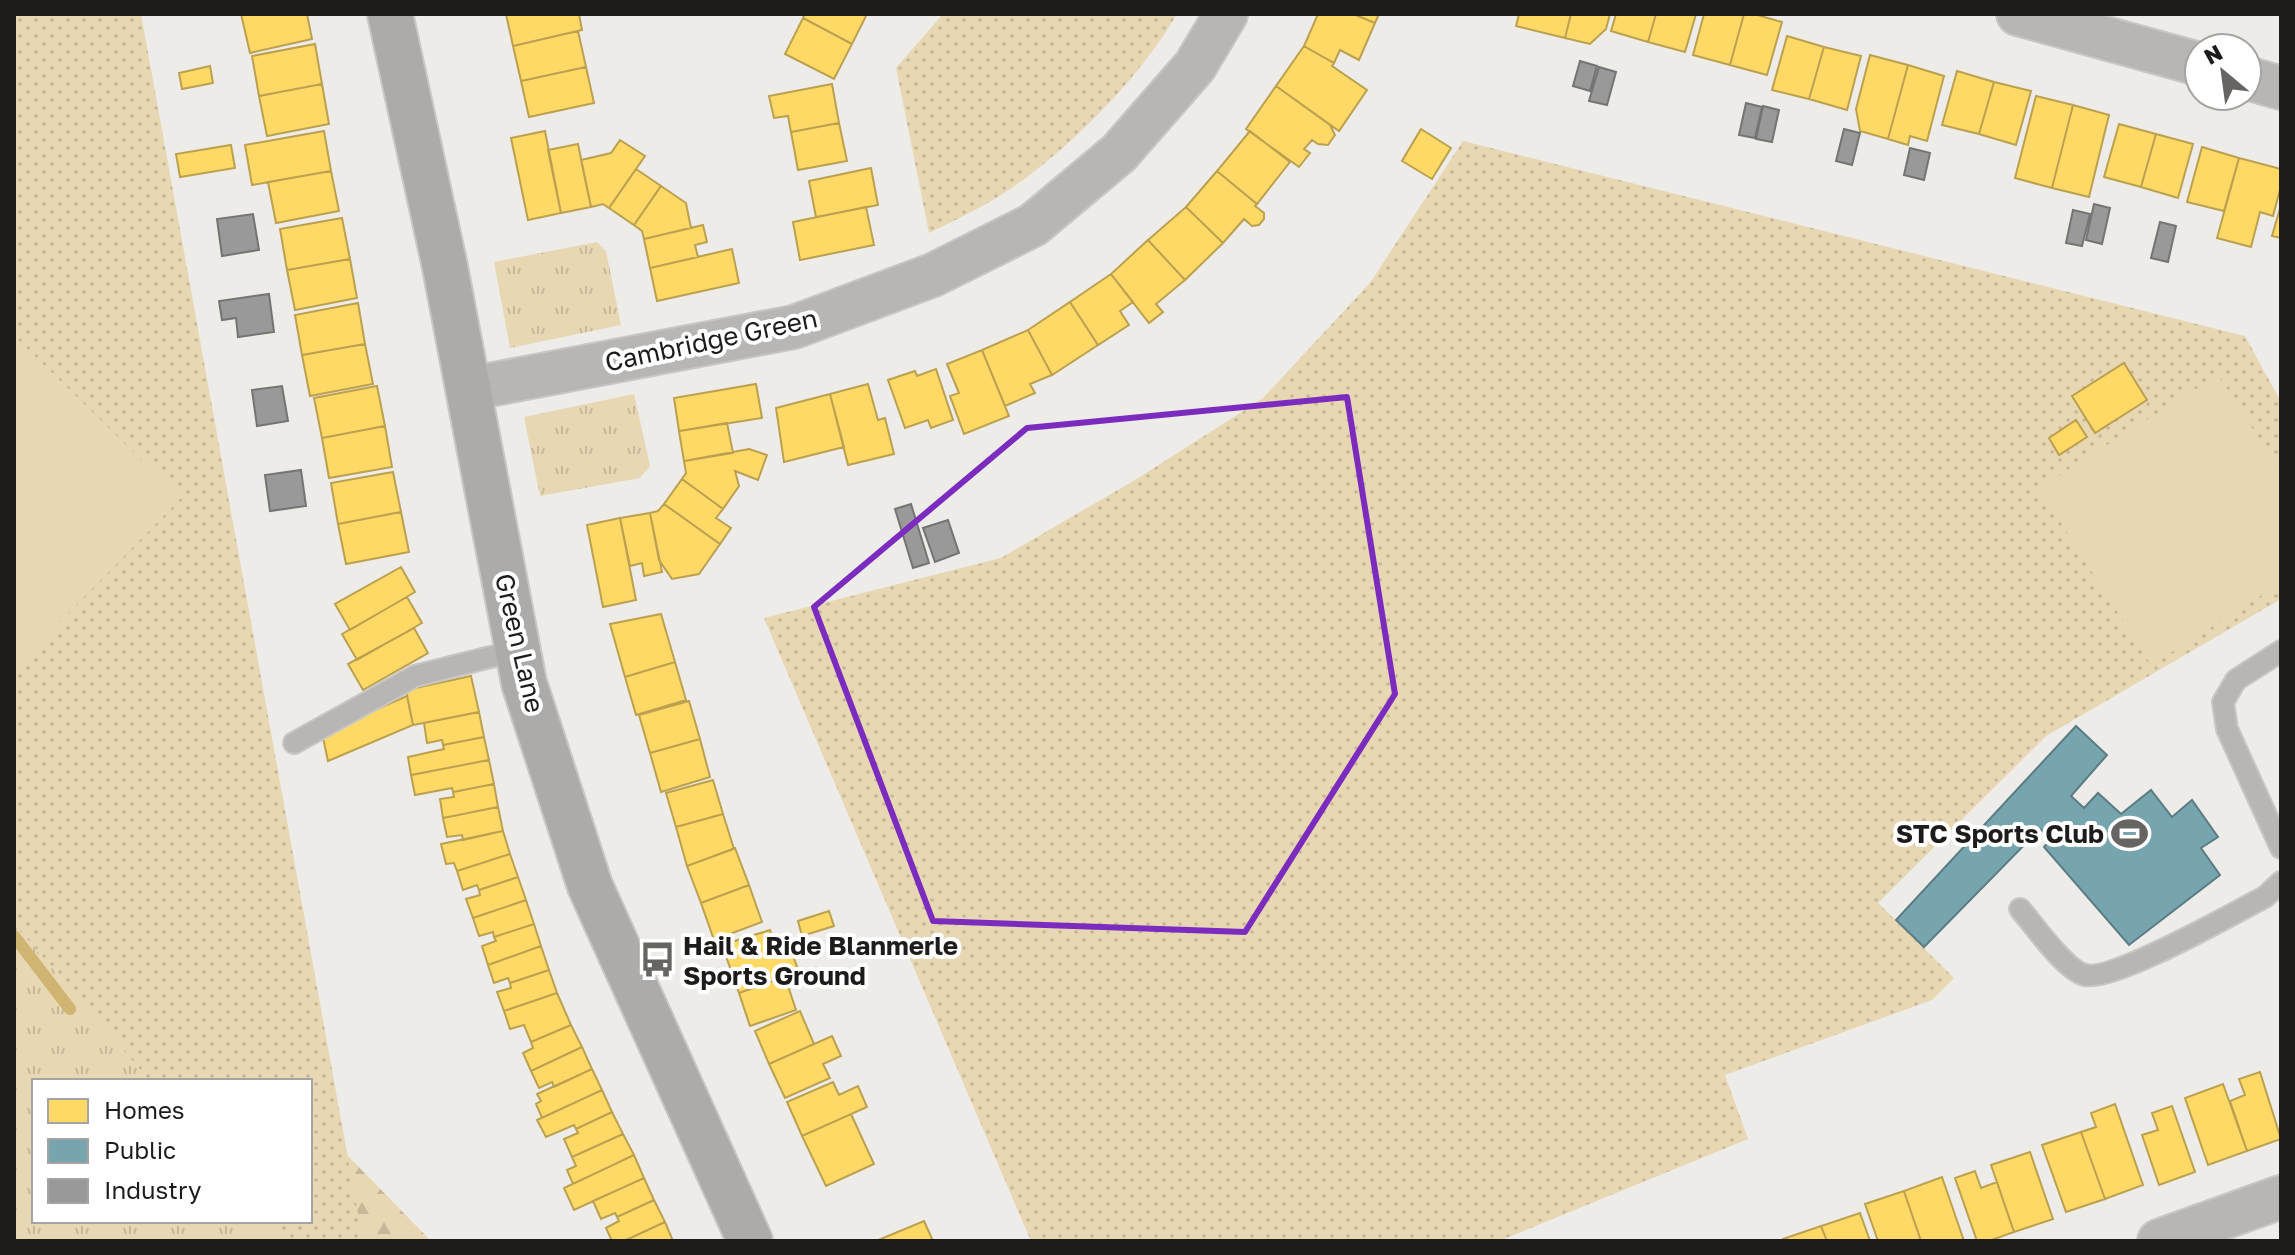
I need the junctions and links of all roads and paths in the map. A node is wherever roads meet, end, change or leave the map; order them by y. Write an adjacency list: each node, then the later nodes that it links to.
1 (390, 14): 5 (main road, Green Lane)
2 (1226, 14): 5 (street, Cambridge Green)
3 (2018, 14): 4 (street)
4 (2183, 60)
5 (468, 389): 6 (main road, Green Lane)
6 (518, 650): 8 (lane); 13 (main road, Green Lane)
7 (2281, 651): 9 (lane)
8 (294, 743)
9 (2281, 848)
10 (2281, 882): 11 (lane)
11 (2020, 909)
12 (2281, 1197): 14 (street)
13 (750, 1241)
14 (2159, 1241)

